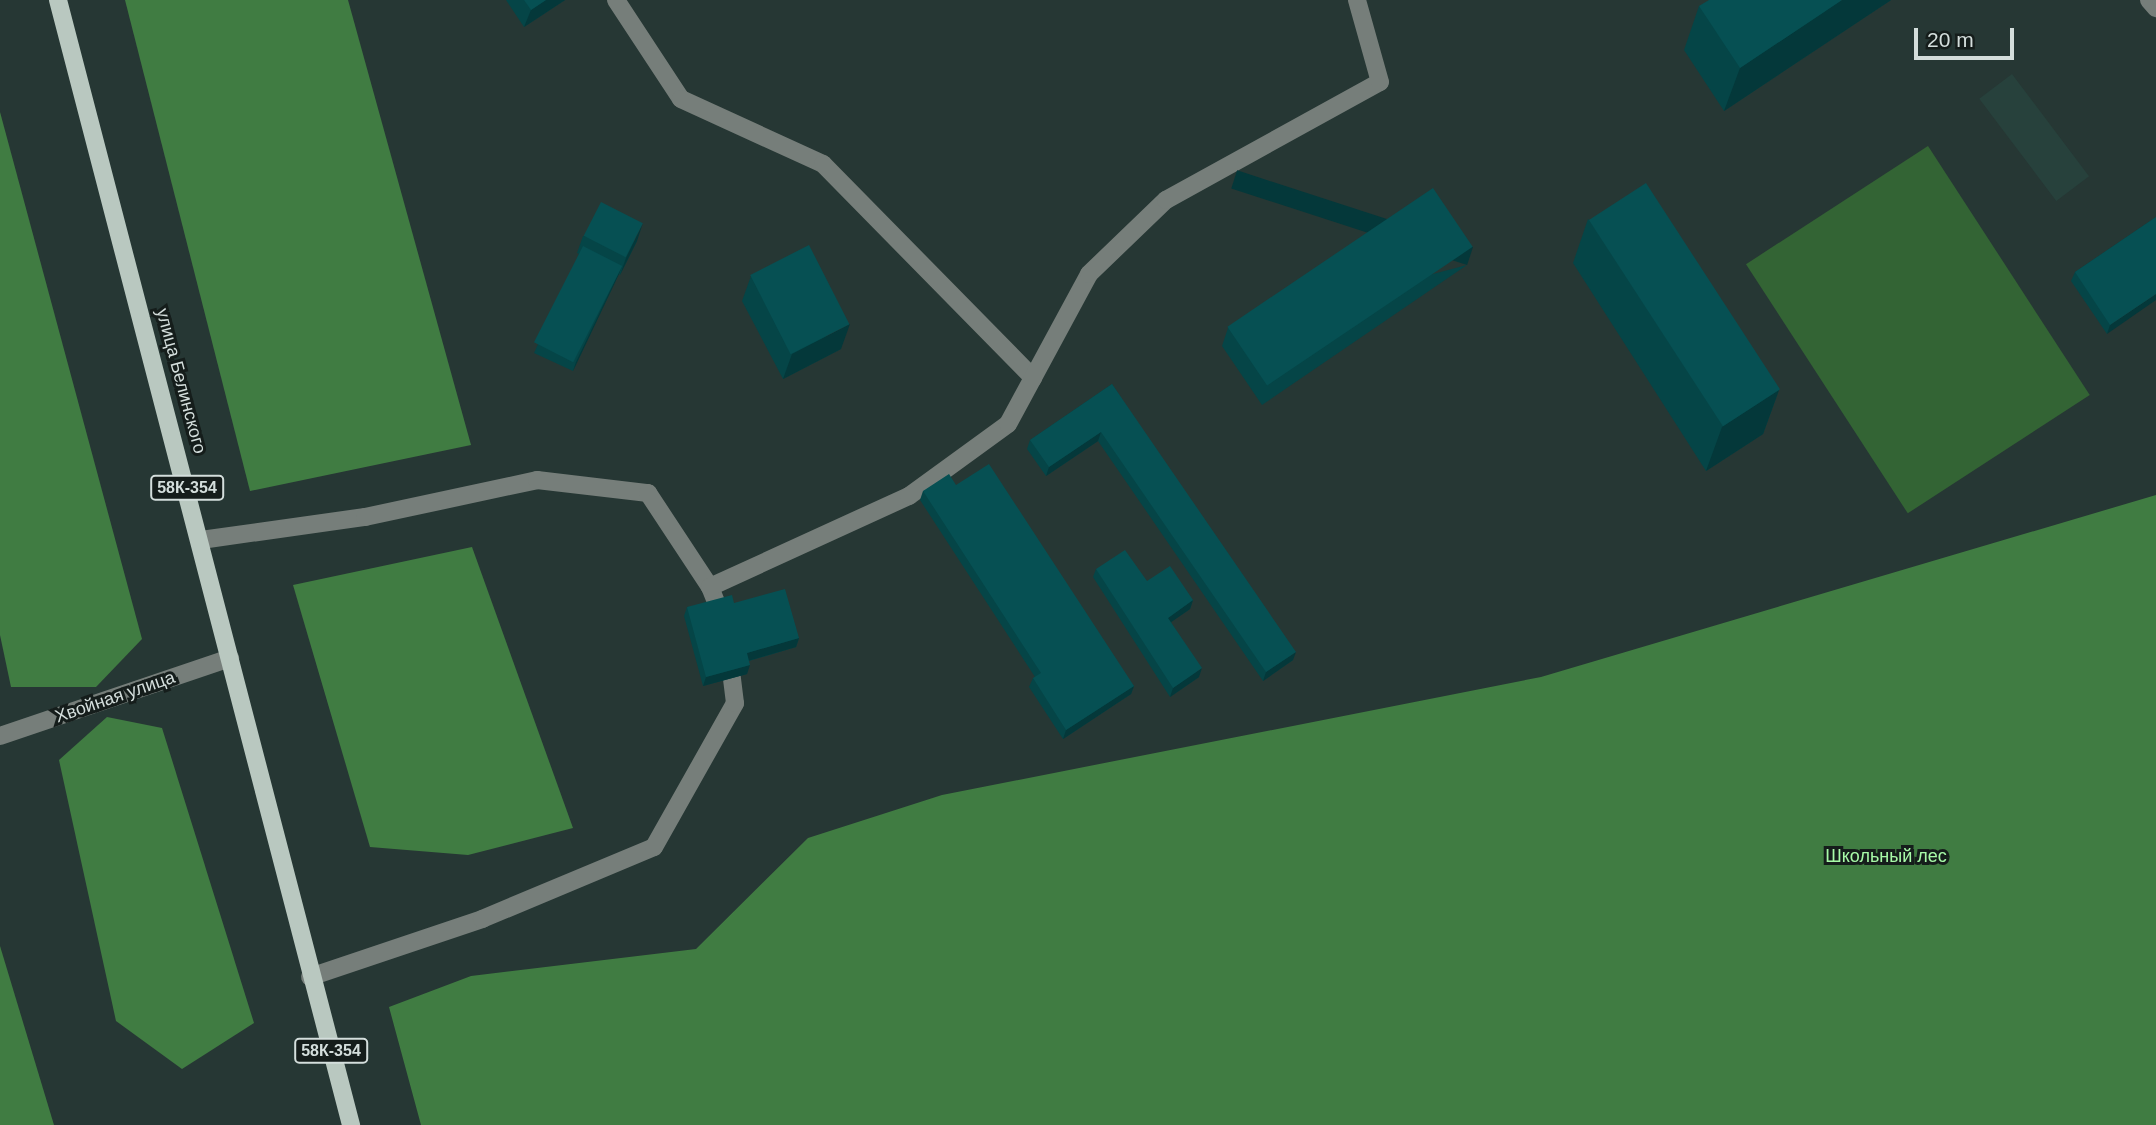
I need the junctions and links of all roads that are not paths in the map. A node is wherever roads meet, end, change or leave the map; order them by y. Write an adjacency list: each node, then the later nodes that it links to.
1 (58, 0): 7 (main road, улица Белинского / 58К-354)
2 (616, 0): 6 (street)
3 (1357, 0): 6 (street)
4 (2150, 0): 5 (street)
5 (2156, 9)
6 (1032, 378): 8 (street)
7 (201, 540): 8 (street); 9 (main road, улица Белинского / 58К-354)
8 (710, 587): 11 (street)
9 (230, 658): 10 (street, Хвойная улица); 11 (main road, улица Белинского / 58К-354)
10 (0, 736)
11 (310, 977): 12 (main road, 58К-354)
12 (351, 1125)

